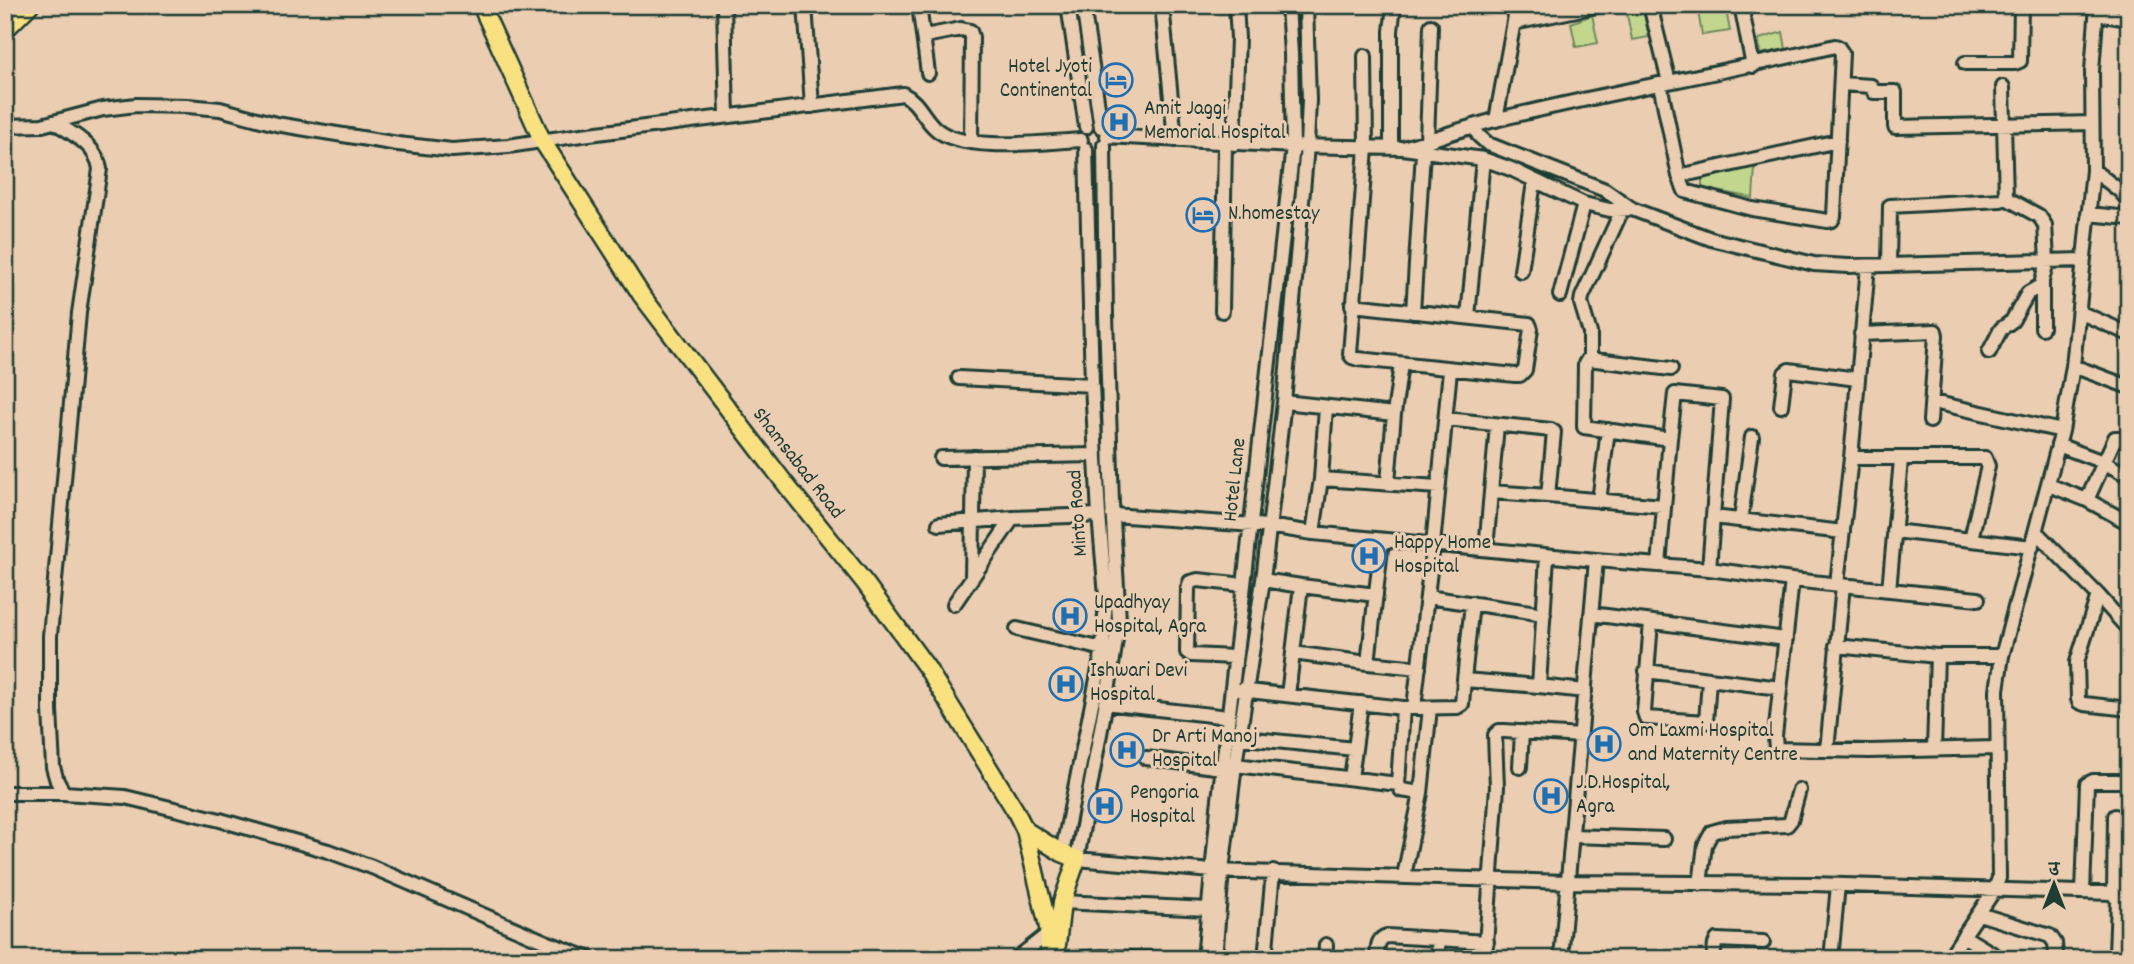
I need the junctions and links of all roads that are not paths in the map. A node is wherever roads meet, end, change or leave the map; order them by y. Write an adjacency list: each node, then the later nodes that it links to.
1 (30, 5): 22 (main road)
2 (481, 5): 43 (main road, Shamsabad Road)
3 (724, 5): 32 (street)
4 (805, 5): 31 (street)
5 (919, 5): 23 (street)
6 (1068, 5): 39 (street)
7 (1083, 5): 40 (street, Minto Road)
8 (1163, 5): 41 (street)
9 (1236, 5): 45 (street)
10 (1288, 5): 47 (street, Hotel Lane)
11 (1306, 5): 48 (street)
12 (1394, 5): 51 (street)
13 (1517, 5): 20 (street)
14 (1601, 5): 20 (street)
15 (1650, 5): 28 (street)
16 (1741, 5): 26 (street)
17 (2021, 5): 25 (street)
18 (2097, 10): 19 (street); 35 (street)
19 (2129, 19)
20 (1514, 23): 33 (street)
21 (1431, 26): 49 (street)
22 (5, 30)
23 (925, 36): 27 (street); 44 (street)
24 (1365, 56): 50 (street)
25 (1965, 64)
26 (1753, 66): 28 (street); 29 (street)
27 (928, 73)
28 (1665, 83): 33 (street); 54 (street)
29 (1841, 84): 36 (street); 42 (street)
30 (2003, 87): 36 (street)
31 (812, 106): 32 (street); 44 (street)
32 (727, 116): 43 (street)
33 (1496, 120): 38 (street)
34 (56, 123): 37 (street); 43 (street); 196 (street)
35 (2092, 123): 36 (street); 53 (street)
36 (2005, 125): 56 (street)
37 (5, 126)
38 (1473, 126): 49 (street); 59 (street)
39 (1086, 127): 40 (street); 46 (street)
40 (1104, 136): 41 (street); 46 (street); 117 (street, Minto Road)
41 (1175, 140): 45 (street)
42 (1838, 141): 54 (street); 54 (street)
43 (543, 142): 199 (main road, Shamsabad Road)
44 (971, 142): 46 (street)
45 (1230, 144): 47 (street); 70 (street)
46 (1083, 145): 85 (street, Minto Road)
47 (1293, 146): 48 (street); 124 (street, Hotel Lane)
48 (1307, 146): 50 (street); 87 (street)
49 (1425, 146): 51 (street); 52 (street); 71 (street)
50 (1366, 148): 51 (street); 69 (street)
51 (1397, 148)
52 (1483, 159): 55 (street); 73 (street)
53 (2093, 170): 57 (street); 60 (street)
54 (1679, 176)
55 (1534, 182): 58 (street); 66 (street)
56 (2006, 198): 63 (street); 64 (street)
57 (2129, 201)
58 (1584, 204): 59 (street); 68 (street)
59 (1627, 210): 65 (street); 78 (street)
60 (2088, 215): 61 (street); 62 (street)
61 (2129, 218)
62 (2084, 260): 63 (street); 72 (street)
63 (2047, 261): 64 (street); 67 (street)
64 (1889, 265): 65 (street)
65 (1868, 266): 75 (street)
66 (1521, 271)
67 (2042, 285): 74 (street); 77 (street)
68 (1560, 295)
69 (1352, 305): 71 (street); 79 (street)
70 (1222, 311)
71 (1413, 312): 73 (street)
72 (2079, 312): 76 (street); 80 (street)
73 (1468, 317): 82 (street)
74 (2042, 328)
75 (1861, 334): 84 (street); 88 (street)
76 (2129, 334)
77 (1989, 352)
78 (1590, 360): 81 (street); 95 (street)
79 (1401, 364): 82 (street); 91 (street)
80 (2073, 366): 86 (street); 96 (street)
81 (1671, 369)
82 (1450, 370): 92 (street)
83 (959, 378): 85 (street)
84 (1857, 379): 89 (street); 104 (street)
85 (1092, 385): 101 (street, Minto Road)
86 (2129, 387)
87 (1284, 402): 90 (street); 125 (street)
88 (1933, 402): 93 (street); 96 (street)
89 (1781, 406)
90 (1326, 407): 91 (street); 108 (street)
91 (1394, 414): 109 (street)
92 (1446, 419): 94 (street); 111 (street)
93 (1930, 421)
94 (1497, 425): 112 (street); 113 (street)
95 (1608, 430): 98 (street); 115 (street)
96 (2062, 431): 100 (street)
97 (1752, 437): 120 (street)
98 (1670, 439): 116 (street); 118 (street)
99 (2129, 443): 106 (street)
100 (2058, 445): 106 (street); 110 (street)
101 (1096, 455): 102 (street); 117 (street, Minto Road)
102 (974, 457): 103 (street); 121 (street)
103 (941, 458)
104 (1851, 458): 105 (street); 127 (street)
105 (1901, 460): 126 (street); 130 (street)
106 (2104, 462): 107 (street); 114 (street)
107 (2129, 477)
108 (1321, 479): 109 (street); 129 (street)
109 (1388, 482): 111 (street)
110 (2049, 485): 114 (street); 128 (street)
111 (1438, 487): 132 (street)
112 (1491, 492): 113 (street); 134 (street)
113 (1548, 496): 115 (street)
114 (2087, 500): 122 (street)
115 (1599, 501): 116 (street)
116 (1663, 506): 137 (street)
117 (1106, 515): 119 (street); 124 (street); 159 (street, Minto Road); 175 (street, Minto Road)
118 (1713, 517): 120 (street); 138 (street)
119 (1013, 518): 121 (street); 139 (street)
120 (1741, 519): 127 (street)
121 (973, 521): 123 (street); 139 (street)
122 (2129, 523)
123 (939, 524)
124 (1251, 524): 125 (street); 142 (street, Hotel Lane)
125 (1268, 526): 129 (street); 140 (street)
126 (1894, 531): 130 (street); 145 (street)
127 (1843, 532): 143 (street)
128 (2036, 532): 133 (street); 147 (street)
129 (1313, 533): 131 (street)
130 (1971, 539): 133 (street)
131 (1382, 540): 132 (street); 146 (street)
132 (1433, 545): 134 (street); 148 (street)
133 (2032, 547): 162 (street)
134 (1486, 549): 135 (street)
135 (1547, 556): 136 (street); 152 (street)
136 (1596, 561): 137 (street); 153 (street)
137 (1659, 565): 138 (street)
138 (1709, 569): 141 (street)
139 (972, 578): 151 (street)
140 (1263, 580): 144 (street); 172 (street)
141 (1792, 580): 143 (street); 157 (street)
142 (1244, 585): 163 (street, Hotel Lane); 163 (street)
143 (1840, 585): 145 (street); 158 (street)
144 (1301, 586): 146 (street); 160 (street)
145 (1889, 590): 149 (street)
146 (1376, 595): 164 (street)
147 (2098, 595): 156 (street); 179 (street)
148 (1427, 597): 150 (street); 165 (street)
149 (1978, 599)
150 (1472, 603): 152 (street); 168 (street)
151 (954, 604)
152 (1544, 614): 169 (street)
153 (1591, 614): 154 (street); 173 (street)
154 (1651, 622): 157 (street); 166 (street)
155 (1017, 629): 159 (street)
156 (2129, 630)
157 (1786, 639): 171 (street)
158 (1836, 646): 161 (street); 187 (street)
159 (1103, 649): 202 (street, Minto Road)
160 (1293, 653): 164 (street); 174 (street)
161 (1937, 656): 162 (street); 186 (street)
162 (2002, 656): 184 (street)
163 (1234, 657): 170 (street, Hotel Lane)
164 (1368, 663): 165 (street)
165 (1419, 668): 177 (street)
166 (1646, 671): 167 (street); 167 (street)
167 (1709, 679): 171 (street)
168 (1464, 680): 169 (street); 178 (street)
169 (1539, 686): 173 (street)
170 (1231, 688): 172 (street); 180 (street, Hotel Lane)
171 (1780, 688): 187 (street)
172 (1246, 690): 174 (street); 182 (street)
173 (1585, 691): 183 (street)
174 (1287, 695): 176 (street)
175 (1105, 702): 180 (street); 202 (street, Minto Road)
176 (1361, 703): 177 (street); 185 (street)
177 (1409, 708): 178 (street); 193 (street)
178 (1430, 708): 197 (street)
179 (2129, 709)
180 (1228, 717): 182 (street, Hotel Lane)
181 (1522, 732): 183 (street); 190 (street); 206 (street)
182 (1232, 736): 185 (street); 189 (street)
183 (1581, 736): 200 (street)
184 (1997, 748): 186 (street); 210 (street)
185 (1355, 749): 191 (street)
186 (1934, 749): 187 (street)
187 (1827, 750)
188 (1146, 758): 189 (street)
189 (1226, 765): 191 (street); 203 (street)
190 (1520, 767)
191 (1351, 778): 193 (street)
192 (2129, 781): 211 (street)
193 (1398, 784): 197 (street)
194 (1800, 790): 208 (street)
195 (5, 793): 196 (street)
196 (64, 793): 224 (street)
197 (1421, 793): 205 (street)
198 (2115, 816): 212 (street)
199 (1025, 830): 202 (main road); 216 (main road, Shamsabad Road)
200 (1572, 836): 201 (street); 207 (street)
201 (1664, 839)
202 (1069, 856): 203 (street); 213 (main road, Minto Road)
203 (1218, 871): 204 (street); 214 (street); 231 (street)
204 (1273, 872): 205 (street); 232 (street)
205 (1404, 876): 206 (street)
206 (1490, 878): 207 (street); 219 (street)
207 (1568, 882): 208 (street); 237 (street)
208 (1700, 884): 209 (street)
209 (1838, 885): 210 (street); 239 (street)
210 (1995, 889): 211 (street); 215 (street)
211 (2083, 892): 212 (street)
212 (2120, 895): 222 (street)
213 (1062, 902): 214 (street); 216 (main road, Minto Road)
214 (1208, 909): 230 (street)
215 (1979, 914): 217 (street); 223 (street)
216 (1053, 933): 225 (street); 226 (main road, Shamsabad Road); 227 (main road, Shamsabad Road)
217 (1963, 936): 240 (street); 241 (street)
218 (1439, 939): 219 (street); 234 (street); 235 (street)
219 (1487, 942): 236 (street)
220 (1763, 942): 238 (street)
221 (1326, 945): 233 (street)
222 (2116, 954)
223 (2056, 955)
224 (590, 959)
225 (1016, 959)
226 (1049, 959)
227 (1057, 959)
228 (1074, 959): 229 (street)
229 (1154, 959)
230 (1203, 959)
231 (1215, 959)
232 (1265, 959)
233 (1325, 959)
234 (1377, 959)
235 (1437, 959)
236 (1485, 959)
237 (1561, 959)
238 (1713, 959)
239 (1831, 959)
240 (1948, 959)
241 (2001, 959)

